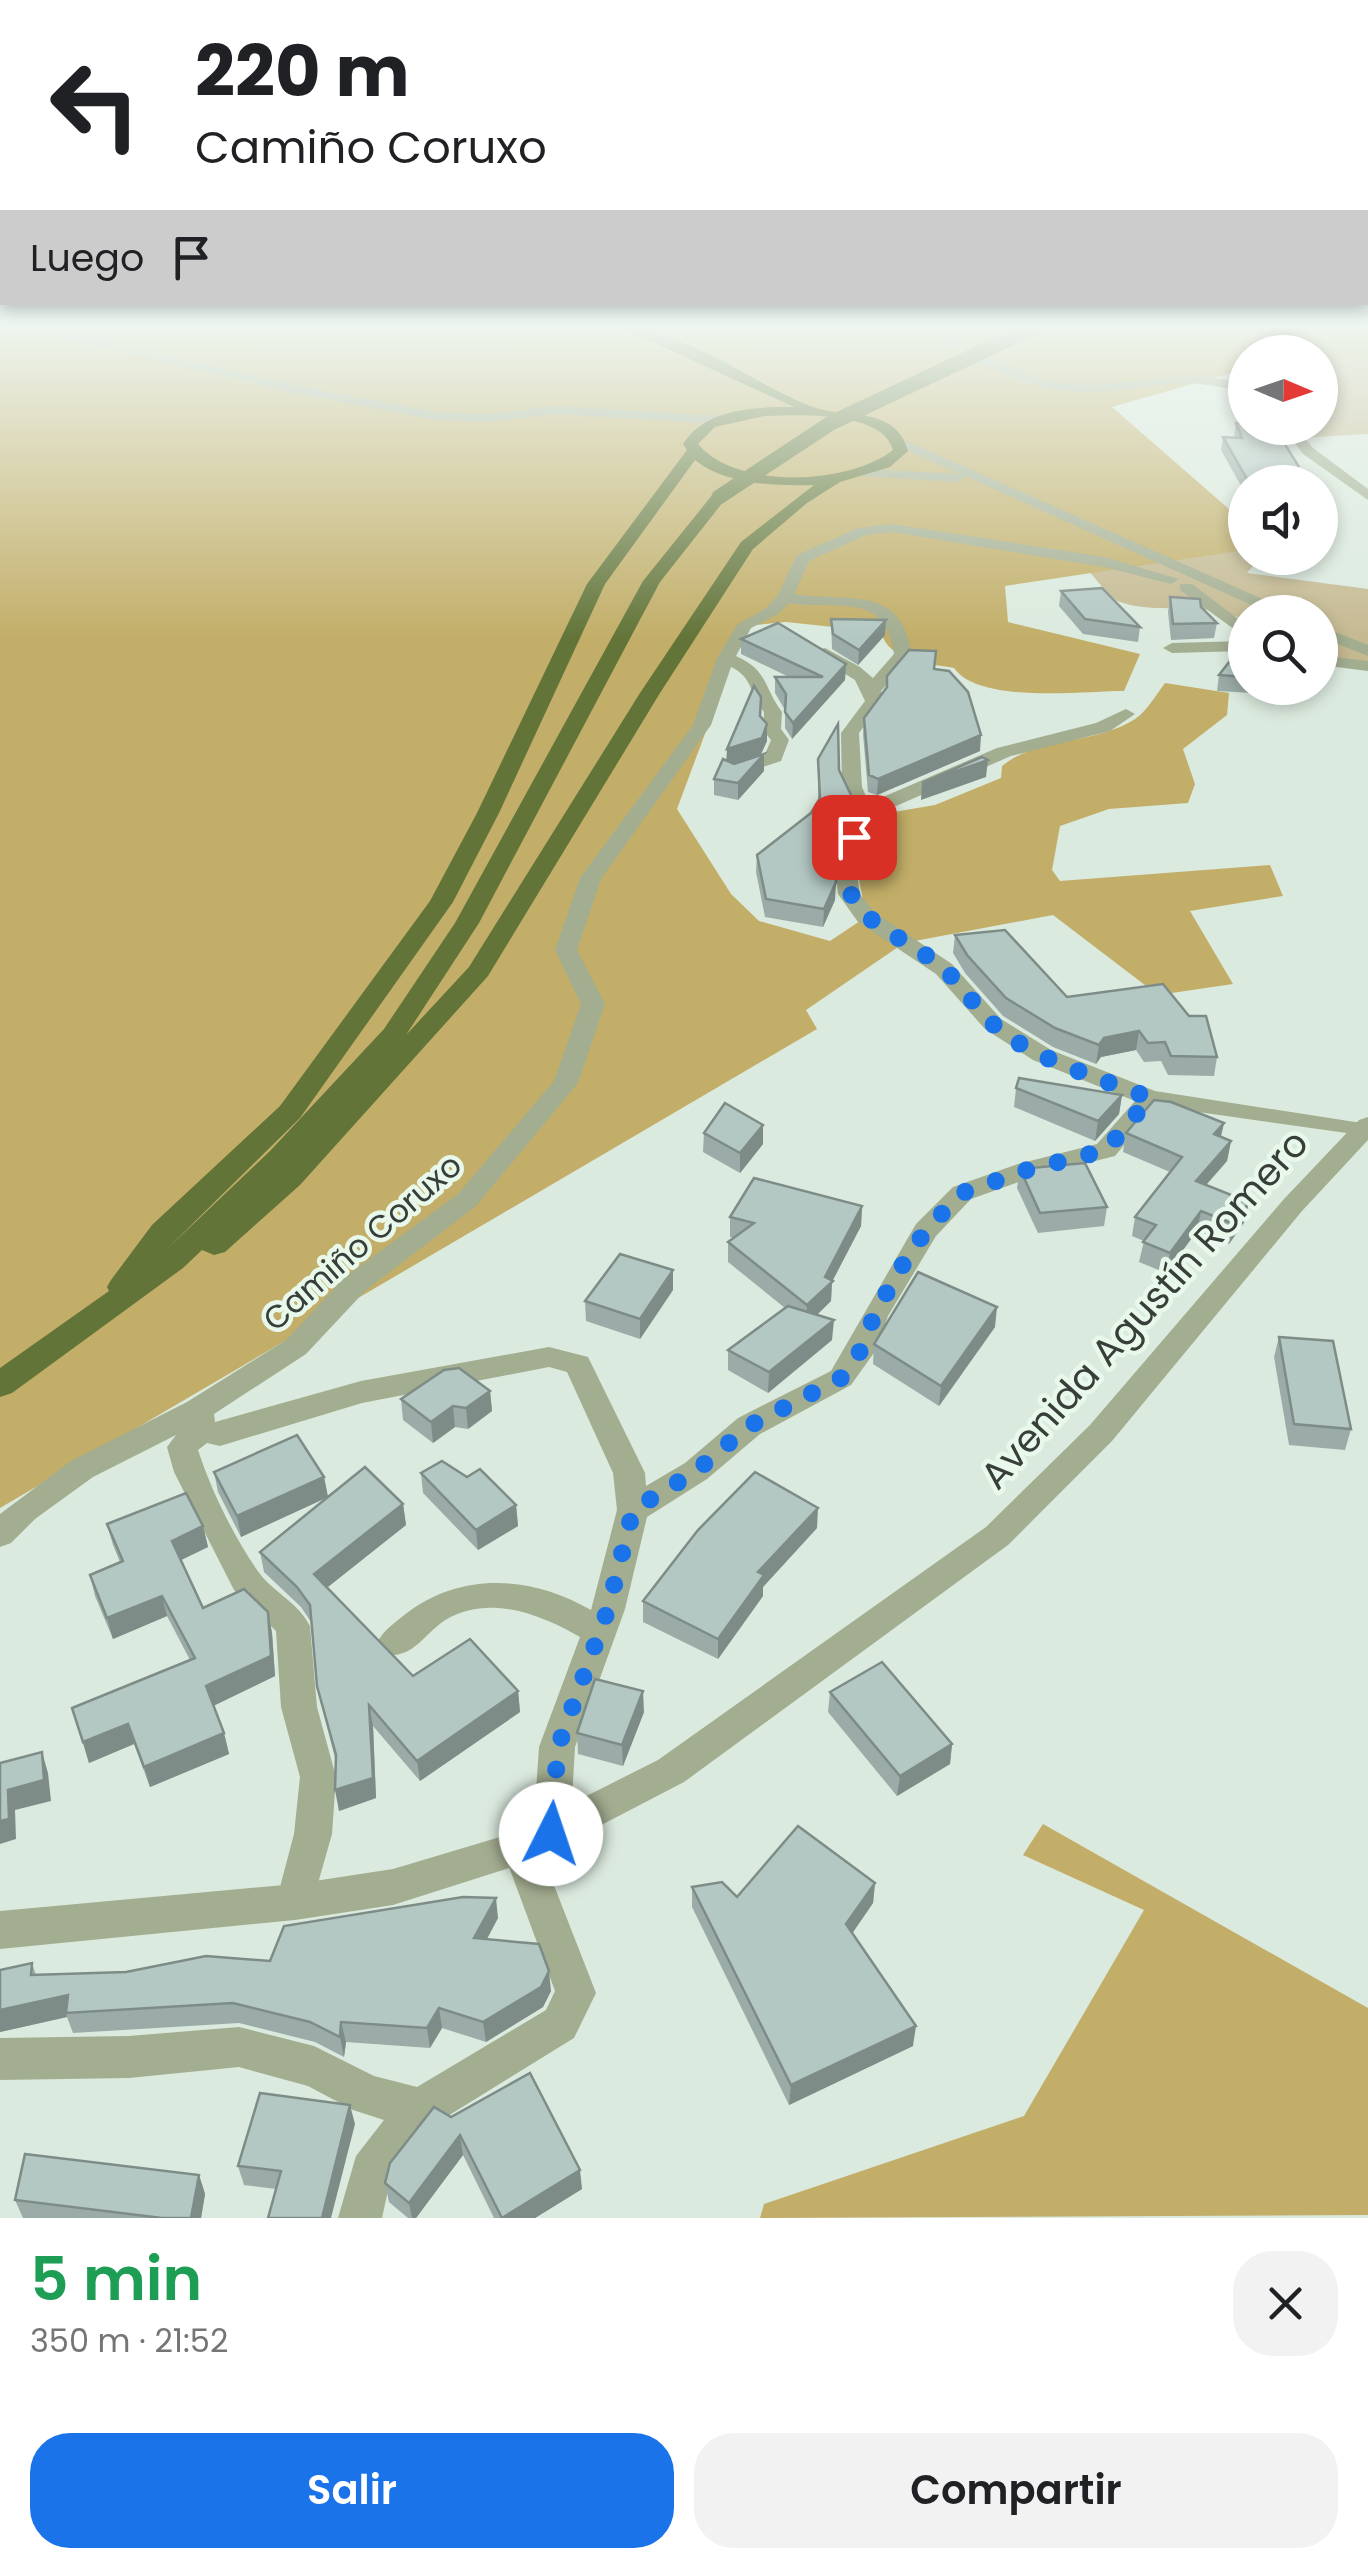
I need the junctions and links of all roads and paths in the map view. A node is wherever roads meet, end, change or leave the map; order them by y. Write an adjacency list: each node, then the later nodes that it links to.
1 (677, 432): 6 (street)
2 (708, 432): 6 (highway)
3 (812, 432): 30 (highway, bridge)
4 (884, 432): 5 (highway)
5 (900, 442): 8 (highway); 11 (street)
6 (693, 444): 9 (highway); 30 (highway)
7 (1303, 445): 10 (street)
8 (865, 473): 9 (highway); 11 (street)
9 (835, 478): 30 (highway)
10 (1368, 496)
11 (1024, 498): 12 (street)
12 (1180, 578): 13 (street); 14 (street, Camiño Coruxo); 15 (street)
13 (1242, 595)
14 (780, 612): 21 (street, Camiño Coruxo); 24 (street)
15 (1228, 618)
16 (1338, 639): 20 (street)
17 (804, 645): 24 (street)
18 (1228, 646): 19 (street)
19 (1172, 648)
20 (1368, 652)
21 (726, 658): 26 (street); 32 (street, Camiño Coruxo)
22 (1338, 662): 23 (street)
23 (1368, 666)
24 (873, 690): 27 (street)
25 (1126, 714): 27 (street)
26 (732, 771)
27 (864, 812): 28 (street)
28 (1150, 1098): 29 (street); 33 (street)
29 (1365, 1127): 37 (street, Avenida Agustín Romero)
30 (100, 1316): 31 (highway)
31 (0, 1385)
32 (199, 1420): 33 (street); 34 (street, Camiño Coruxo); 38 (street)
33 (633, 1510): 35 (street)
34 (0, 1534)
35 (600, 1632): 36 (street); 37 (street)
36 (394, 1643)
37 (536, 1841): 38 (street, Avenida Agustín Romero); 41 (street)
38 (295, 1902): 39 (street, Avenida Agustín Romero)
39 (0, 1930)
40 (0, 2059): 41 (street)
41 (420, 2109): 42 (street)
42 (360, 2218)

